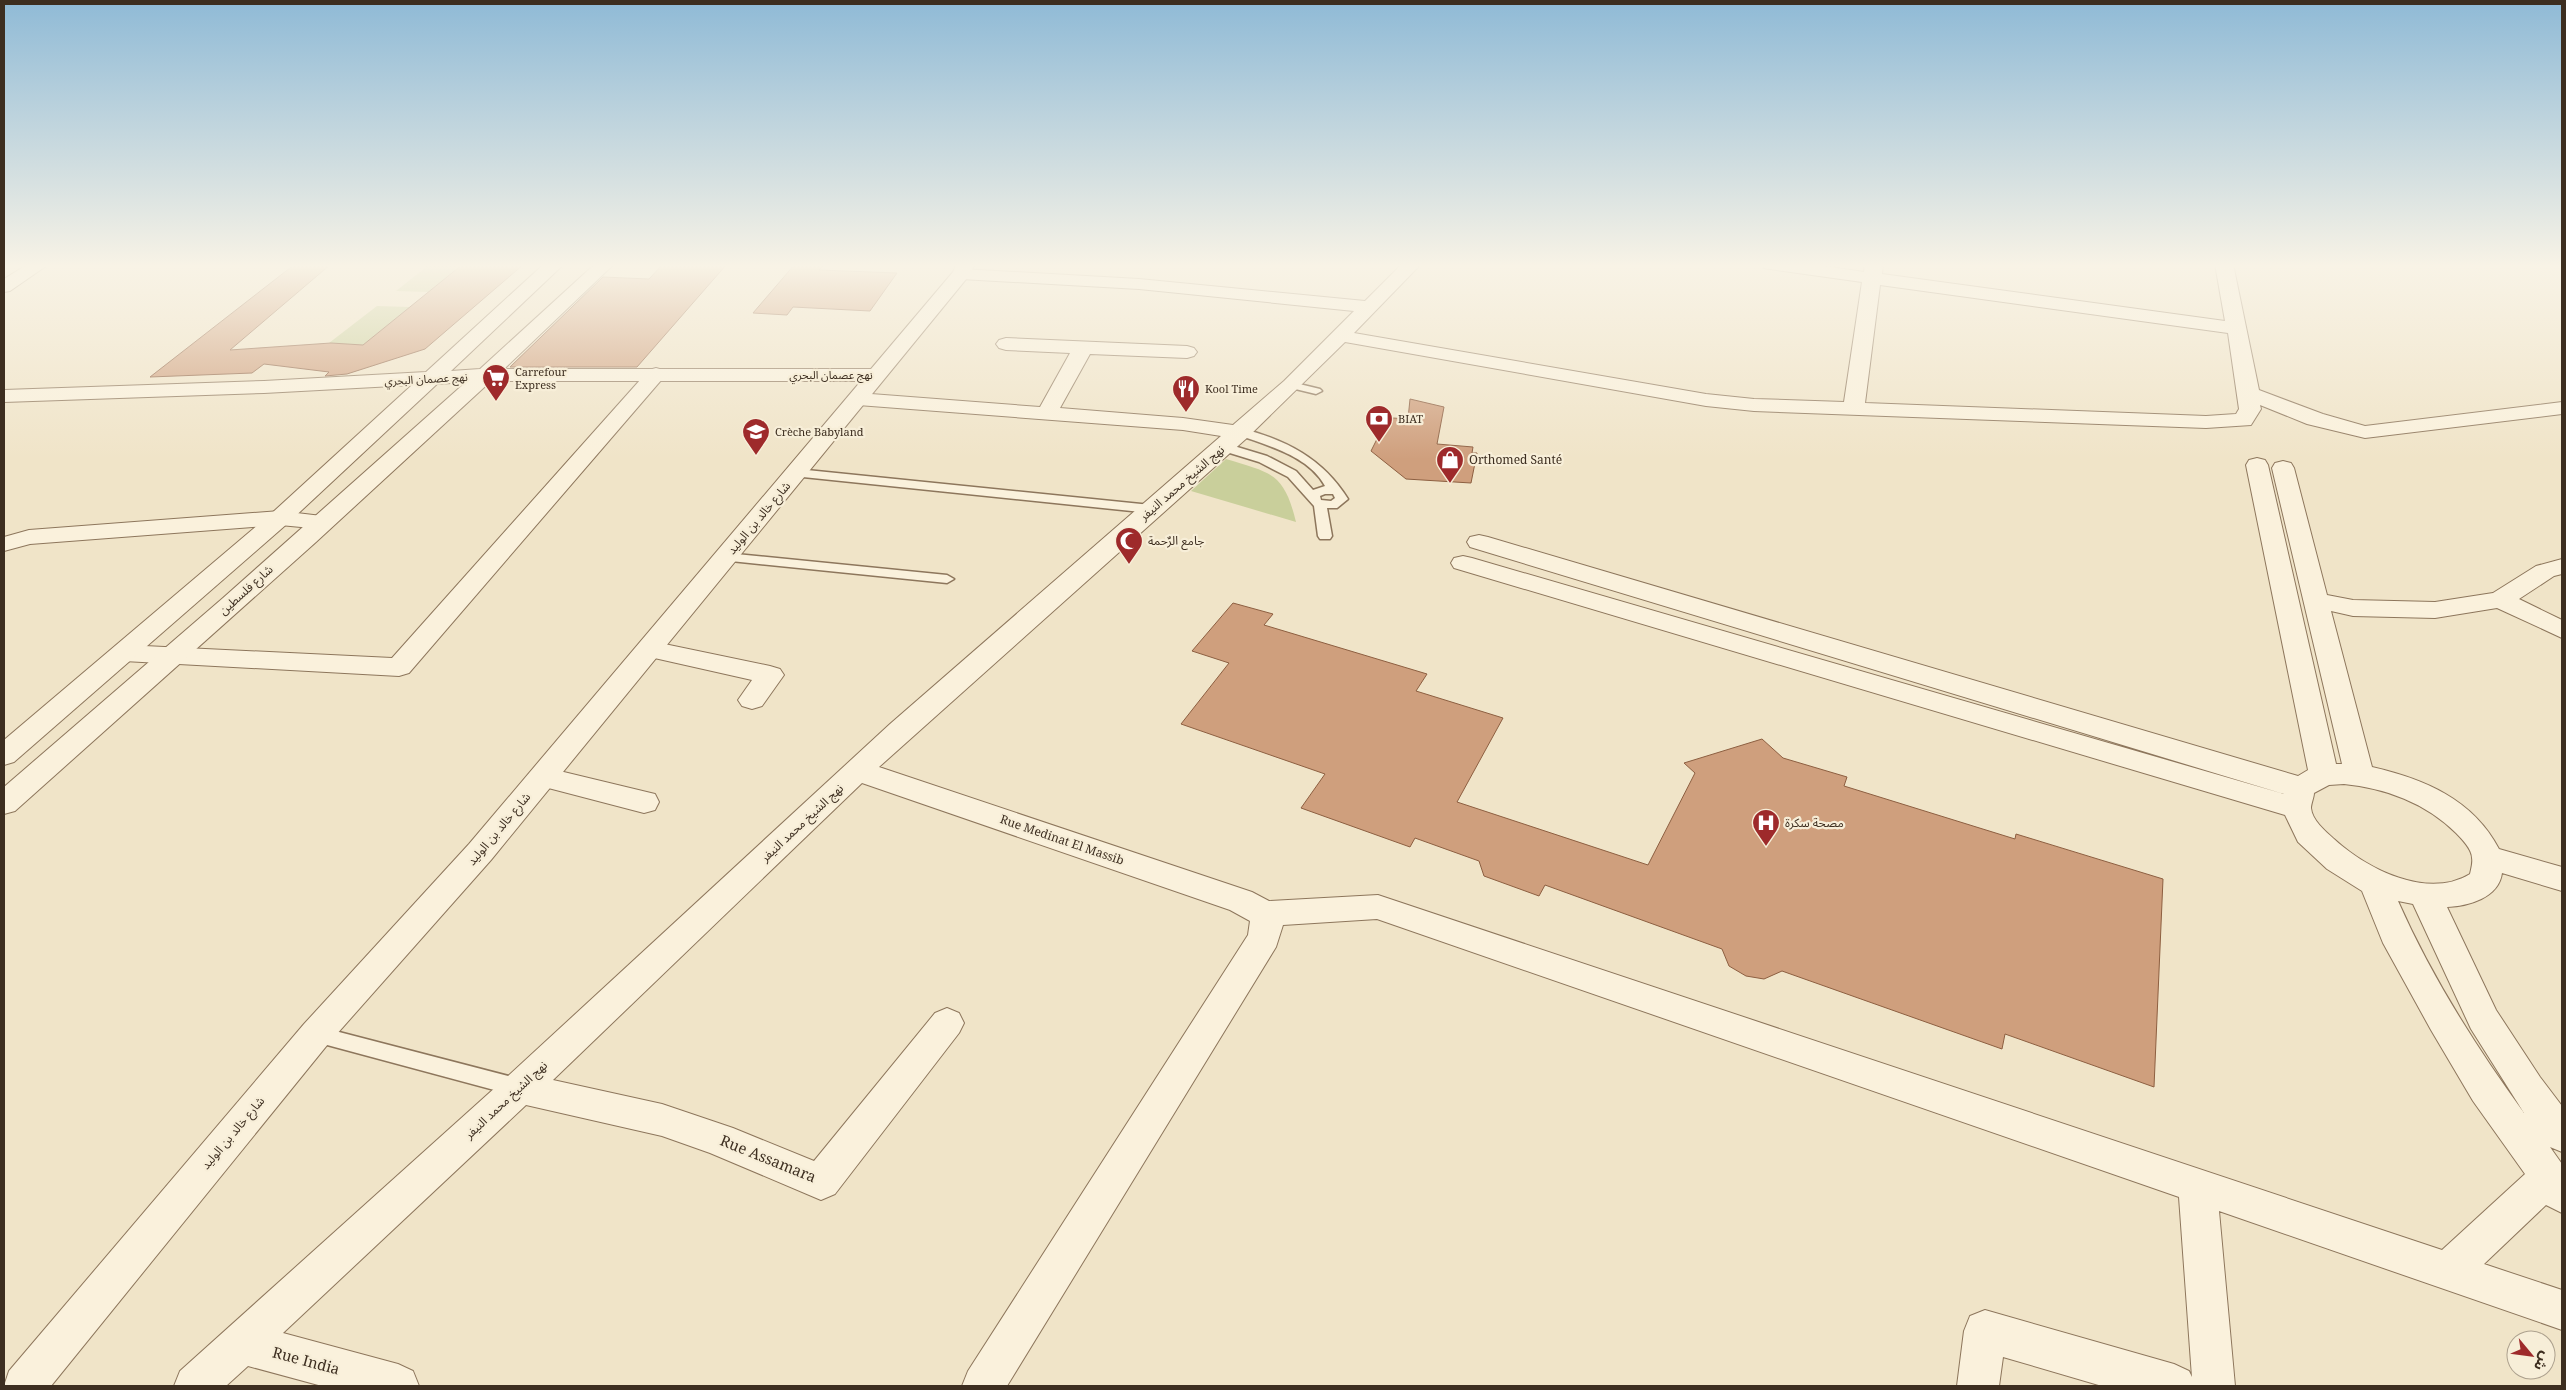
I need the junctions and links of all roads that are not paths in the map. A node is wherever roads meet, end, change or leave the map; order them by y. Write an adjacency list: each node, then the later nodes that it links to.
1 (2235, 328): 15 (street)
2 (484, 329): 14 (street)
3 (536, 329): 12 (street, شارع فلسطين)
4 (916, 329): 13 (street, شارع خالد بن الوليد)
5 (1348, 329): 7 (street, نهج الشيخ محمد النيفر)
6 (1865, 329): 18 (street)
7 (1341, 336): 18 (street); 21 (street, نهج الشيخ محمد النيفر)
8 (1006, 344): 9 (street)
9 (1083, 348): 10 (street); 20 (street)
10 (1187, 352)
11 (656, 374): 12 (street, نهج عصمان البحري); 13 (street, نهج عصمان البحري); 41 (street)
12 (487, 375): 14 (street, نهج عصمان البحري); 28 (street, شارع فلسطين)
13 (879, 375): 17 (street, شارع خالد بن الوليد)
14 (430, 378): 16 (street, نهج عصمان البحري); 27 (street)
15 (2249, 394): 18 (street); 19 (street)
16 (4, 396)
17 (854, 404): 20 (street); 21 (street); 24 (street, شارع خالد بن الوليد)
18 (1854, 408)
19 (2562, 408)
20 (1047, 413): 21 (street)
21 (1232, 440): 25 (lane); 25 (lane); 26 (street, نهج الشيخ محمد النيفر)
22 (2257, 465): 47 (street)
23 (2283, 468): 36 (street)
24 (797, 473): 26 (lane); 32 (street, شارع خالد بن الوليد)
25 (1316, 501): 29 (lane)
26 (1151, 509): 44 (street, نهج الشيخ محمد النيفر)
27 (280, 518): 28 (street); 31 (street); 40 (street)
28 (322, 522): 41 (street, شارع فلسطين)
29 (1325, 536)
30 (1479, 542): 47 (street)
31 (4, 544)
32 (726, 557): 35 (lane); 39 (street, شارع خالد بن الوليد)
33 (1463, 563): 47 (street)
34 (2562, 566): 37 (street)
35 (947, 579)
36 (2316, 600): 37 (street); 45 (street)
37 (2500, 600): 38 (street)
38 (2562, 630)
39 (650, 649): 42 (street); 46 (street, شارع خالد بن الوليد)
40 (124, 653): 41 (street); 43 (street)
41 (173, 656): 49 (street, شارع فلسطين)
42 (752, 700)
43 (4, 755)
44 (858, 770): 54 (street, Rue Medinat El Massib); 57 (street, نهج الشيخ محمد النيفر)
45 (2359, 775): 47 (street); 50 (street)
46 (542, 777): 48 (street); 56 (street, شارع خالد بن الوليد)
47 (2307, 790): 52 (street)
48 (644, 802)
49 (4, 803)
50 (2488, 857): 51 (street); 53 (street)
51 (2562, 879)
52 (2375, 883): 53 (street); 60 (street)
53 (2425, 895): 58 (street)
54 (1265, 914): 59 (street); 67 (street)
55 (947, 1023): 57 (street, Rue Assamara)
56 (316, 1034): 57 (lane); 64 (street, شارع خالد بن الوليد)
57 (520, 1088): 63 (street, نهج الشيخ محمد النيفر)
58 (2562, 1135)
59 (2197, 1185): 61 (street); 70 (street)
60 (2555, 1187): 61 (street)
61 (2448, 1270): 62 (street)
62 (2562, 1310)
63 (242, 1343): 65 (street, نهج الشيخ محمد النيفر); 66 (street, Rue India)
64 (24, 1386)
65 (195, 1386)
66 (398, 1386)
67 (983, 1386)
68 (1978, 1386): 69 (street)
69 (2174, 1386)
70 (2214, 1386)

